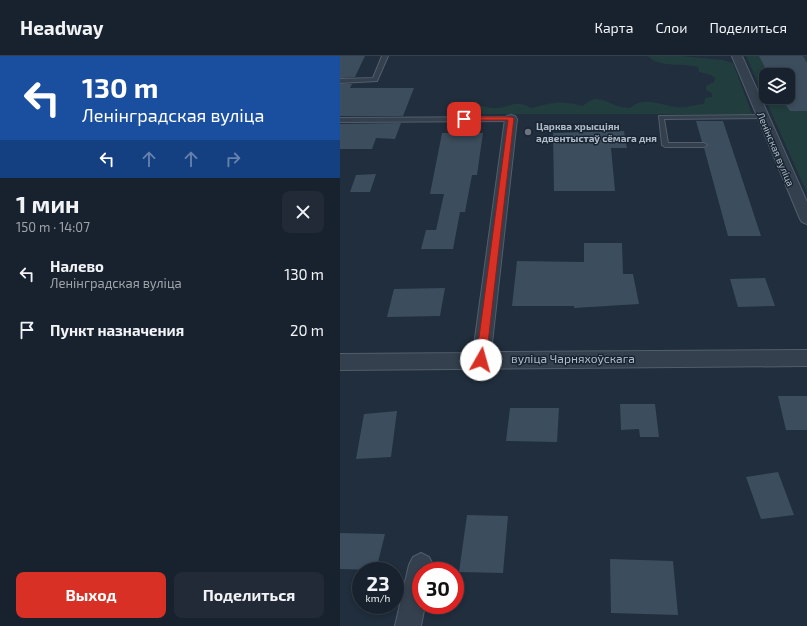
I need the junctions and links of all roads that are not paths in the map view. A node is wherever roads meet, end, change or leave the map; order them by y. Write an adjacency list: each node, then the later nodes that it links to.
1 (386, 56): 3 (lane)
2 (737, 56): 4 (street, Ленінская вуліца)
3 (340, 81)
4 (763, 117): 7 (lane); 8 (street, Ленінская вуліца)
5 (511, 118): 6 (lane); 10 (street)
6 (340, 120)
7 (704, 145)
8 (807, 219)
9 (807, 358): 10 (street, вуліца Чарняхоўскага)
10 (481, 360): 11 (street, вуліца Чарняхоўскага)
11 (340, 362)
12 (412, 607): 13 (street)
13 (408, 626)

